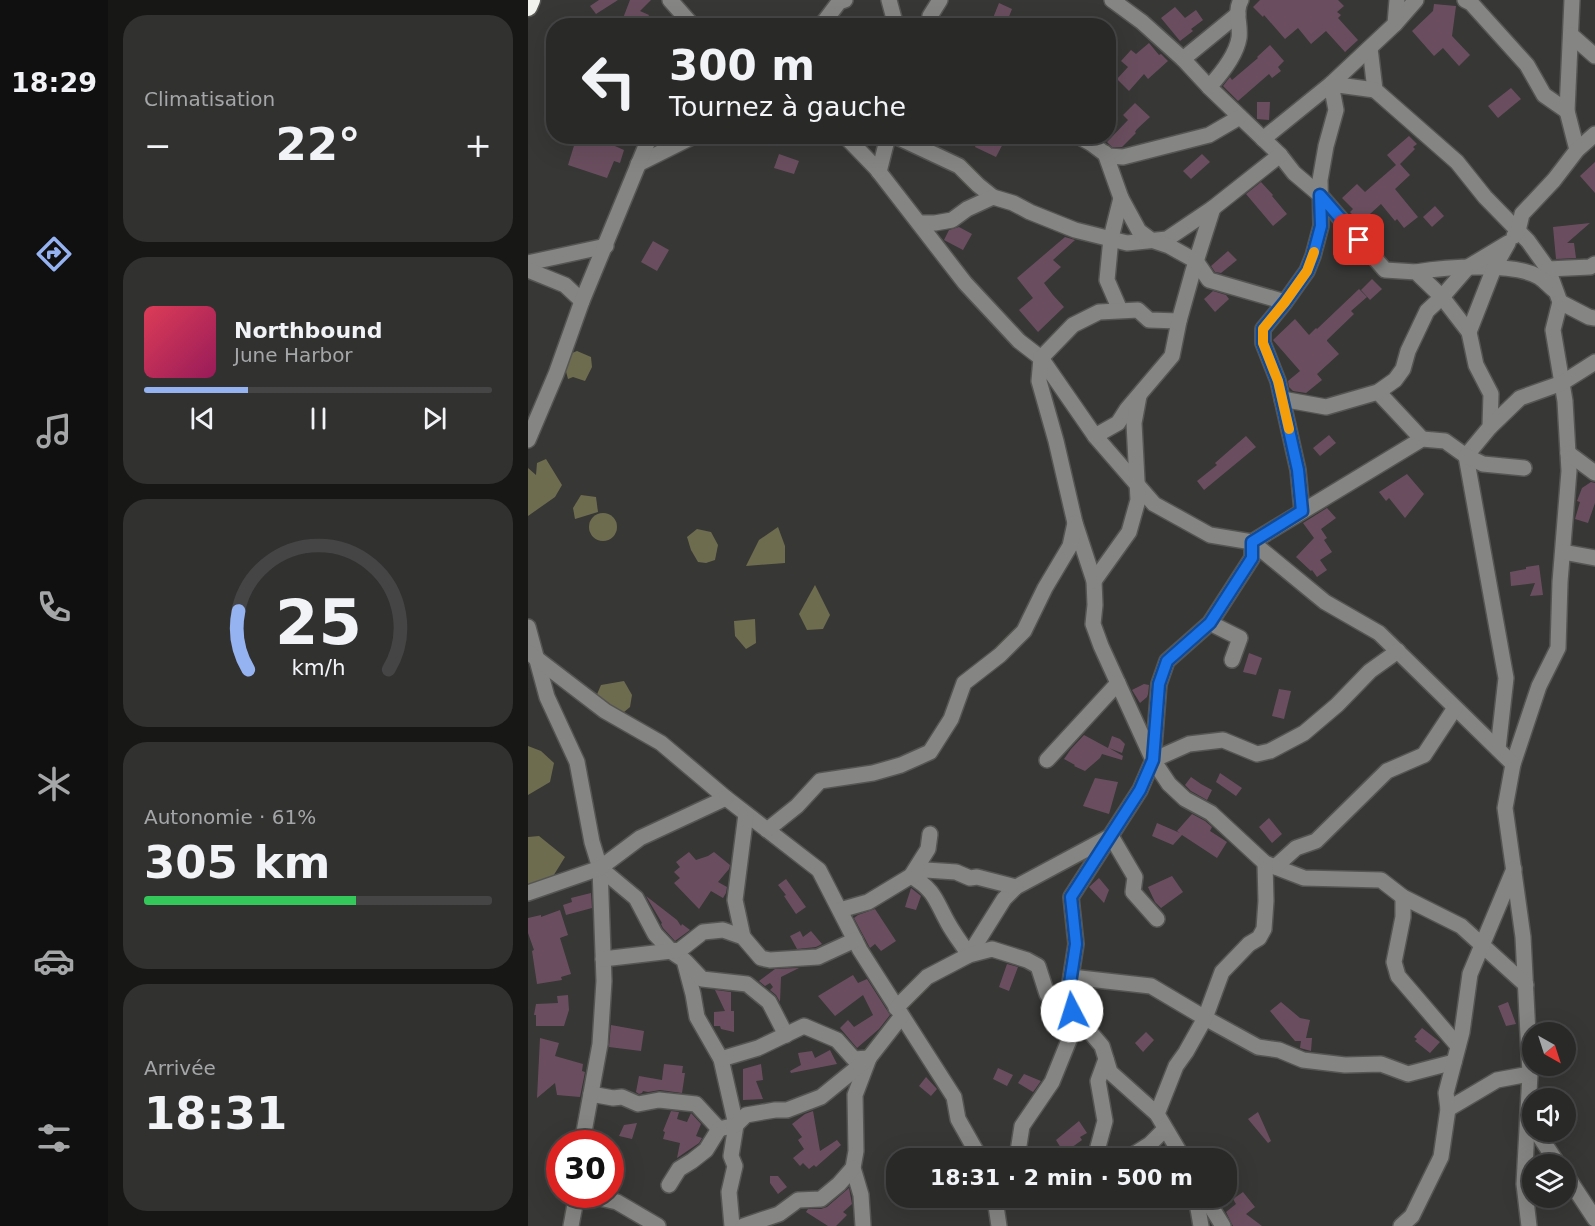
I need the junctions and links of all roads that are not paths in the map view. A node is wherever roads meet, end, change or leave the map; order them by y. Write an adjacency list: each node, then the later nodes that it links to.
1 (531, 0): 11 (highway)
2 (670, 0): 13 (street)
3 (889, 0): 15 (street)
4 (939, 0): 16 (street)
5 (1112, 0): 21 (street)
6 (1397, 0): 17 (street)
7 (1416, 0): 17 (street)
8 (1465, 0): 25 (street)
9 (1572, 0): 18 (street)
10 (841, 1): 14 (street)
11 (528, 7)
12 (1239, 7): 21 (street); 23 (street)
13 (686, 18)
14 (827, 18)
15 (894, 18)
16 (930, 18)
17 (1395, 24): 19 (street)
18 (1571, 35): 20 (street); 25 (street)
19 (1370, 48): 22 (street); 24 (street)
20 (1595, 56)
21 (1183, 59): 23 (street)
22 (1330, 84): 24 (street); 28 (street); 40 (street)
23 (1209, 87): 26 (street)
24 (1375, 90): 45 (street)
25 (1568, 111): 35 (street)
26 (1240, 117): 28 (street); 36 (street)
27 (1595, 134): 35 (street)
28 (1263, 140): 37 (street)
29 (647, 144): 38 (street)
30 (678, 144): 38 (street)
31 (853, 144): 39 (street)
32 (886, 144): 39 (street)
33 (912, 144): 41 (street)
34 (1092, 144): 36 (street)
35 (1577, 150): 45 (street)
36 (1105, 153): 42 (street)
37 (1280, 155): 40 (street); 43 (street)
38 (638, 164): 49 (street)
39 (879, 172): 44 (street)
40 (1320, 195): 57 (street); 61 (street)
41 (993, 197): 44 (street); 46 (street)
42 (1121, 198): 46 (street); 47 (street)
43 (1213, 208): 47 (street); 50 (street)
44 (918, 223): 66 (street)
45 (1518, 231): 48 (street); 55 (street)
46 (1110, 238): 47 (street); 62 (street)
47 (1151, 240): 50 (street)
48 (1508, 243): 53 (street); 54 (street)
49 (606, 246): 51 (street); 60 (street)
50 (1196, 261): 61 (street); 64 (street)
51 (528, 263)
52 (1595, 264): 55 (street)
53 (1468, 267): 54 (street); 57 (street); 58 (street)
54 (1494, 268): 59 (street); 65 (street)
55 (1548, 269): 59 (street)
56 (528, 270): 60 (street)
57 (1416, 272): 58 (street)
58 (1442, 297): 65 (street); 69 (street)
59 (1559, 297): 63 (street); 68 (street)
60 (582, 301): 75 (street)
61 (1285, 302): 71 (street)
62 (1120, 310): 64 (street); 66 (street)
63 (1595, 318)
64 (1179, 321): 70 (street)
65 (1469, 332): 72 (street)
66 (1041, 358): 73 (street); 82 (street)
67 (1595, 362): 68 (street)
68 (1562, 383): 72 (street); 76 (street)
69 (1378, 392): 71 (street); 74 (street)
70 (1139, 396): 73 (street); 80 (street)
71 (1282, 399): 81 (street)
72 (1490, 427): 77 (street)
73 (1095, 436): 80 (street)
74 (1422, 439): 77 (street); 81 (street)
75 (528, 440)
76 (1568, 453): 79 (street); 84 (street)
77 (1466, 456): 78 (street); 94 (street)
78 (1524, 468)
79 (1595, 473)
80 (1138, 485): 83 (street); 86 (street)
81 (1302, 511): 83 (street)
82 (1075, 523): 86 (street); 100 (street)
83 (1252, 542): 87 (street); 89 (street)
84 (1563, 552): 85 (street); 97 (street)
85 (1595, 558)
86 (1094, 581): 92 (street)
87 (1210, 623): 91 (street); 96 (street)
88 (528, 627): 90 (street)
89 (1398, 651): 93 (street); 96 (street)
90 (533, 656): 98 (street); 104 (street)
91 (1232, 660)
92 (1118, 683): 95 (street); 96 (street)
93 (1455, 708): 94 (street); 103 (street)
94 (1498, 749): 97 (street)
95 (1047, 760)
96 (1153, 760): 102 (street); 103 (street)
97 (1513, 764): 105 (street)
98 (726, 798): 99 (street); 104 (street)
99 (747, 814): 100 (street); 112 (street)
100 (767, 830): 110 (street)
101 (930, 834): 106 (street)
102 (1111, 836): 107 (street); 111 (street); 118 (street)
103 (1270, 865): 109 (street); 122 (street)
104 (600, 868): 108 (street); 116 (street); 117 (street)
105 (1514, 869): 114 (street); 119 (street)
106 (911, 876): 107 (street); 110 (street); 115 (street)
107 (1016, 887): 115 (street)
108 (528, 893)
109 (1403, 897): 114 (street); 125 (street)
110 (840, 910): 113 (street)
111 (1157, 919)
112 (743, 937): 113 (street); 116 (street)
113 (855, 940): 120 (street)
114 (1483, 945): 119 (street); 125 (street)
115 (969, 955): 120 (street); 121 (street)
116 (678, 956): 117 (street); 124 (street); 127 (street)
117 (603, 959): 131 (street)
118 (1071, 977): 121 (street); 122 (street)
119 (1526, 986): 123 (street)
120 (898, 1012): 126 (street); 139 (street)
121 (1075, 1015): 128 (street); 140 (street)
122 (1205, 1018): 129 (street); 133 (street)
123 (1528, 1022)
124 (786, 1035): 126 (street); 127 (street)
125 (1458, 1046): 129 (street)
126 (869, 1058): 134 (street); 144 (street)
127 (721, 1059): 134 (street)
128 (1106, 1059): 133 (street); 141 (street)
129 (1454, 1062): 132 (street)
130 (1522, 1075): 132 (street)
131 (591, 1094): 136 (street); 137 (street)
132 (1448, 1109): 161 (street)
133 (1157, 1114): 135 (street)
134 (736, 1125): 137 (street); 155 (street)
135 (1165, 1129): 142 (street); 143 (street)
136 (584, 1130)
137 (719, 1130): 145 (street)
138 (1530, 1142): 162 (street)
139 (974, 1148)
140 (1019, 1148)
141 (1098, 1148)
142 (1144, 1148)
143 (1176, 1148)
144 (853, 1168): 156 (street); 157 (street)
145 (669, 1185)
146 (1576, 1190): 152 (street)
147 (624, 1206): 154 (street)
148 (575, 1208): 153 (street)
149 (996, 1208): 158 (street)
150 (1198, 1208): 159 (street)
151 (1211, 1208): 160 (street)
152 (1595, 1219)
153 (571, 1226)
154 (658, 1226)
155 (732, 1226)
156 (743, 1226)
157 (863, 1226)
158 (999, 1226)
159 (1201, 1226)
160 (1222, 1226)
161 (1401, 1226)
162 (1529, 1226)

